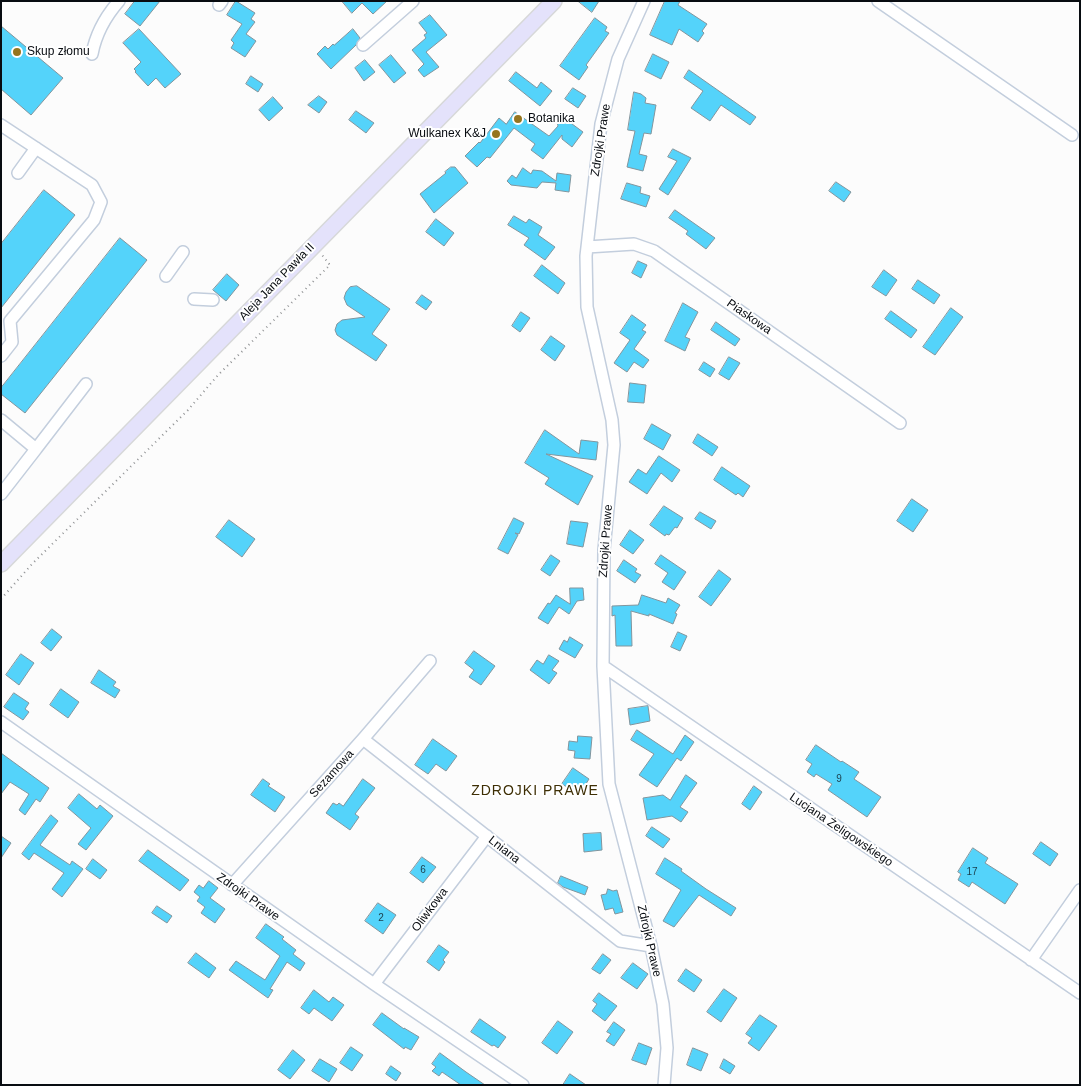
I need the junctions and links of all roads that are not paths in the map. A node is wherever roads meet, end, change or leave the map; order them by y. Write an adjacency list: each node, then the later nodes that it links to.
1 (119, 1): 7 (street)
2 (413, 1): 6 (street)
3 (554, 1): 23 (main road, Aleja Jana Pawła II)
4 (644, 1): 12 (street, Zdrojki Prawe)
5 (878, 1): 9 (street)
6 (363, 45)
7 (92, 54)
8 (1, 125): 10 (street)
9 (1072, 135)
10 (36, 148): 11 (street); 17 (street)
11 (18, 172)
12 (587, 247): 20 (street, Piaskowa); 25 (street, Zdrojki Prawe)
13 (183, 252): 14 (street)
14 (166, 276)
15 (194, 299): 16 (street)
16 (213, 300)
17 (1, 356)
18 (86, 384): 21 (street)
19 (1, 420): 21 (street)
20 (900, 423)
21 (36, 449): 22 (street)
22 (1, 494)
23 (1, 564)
24 (430, 661): 27 (street, Sezamowa)
25 (602, 666): 31 (street, Zdrojki Prawe); 32 (street, Lucjana Żeligowskiego)
26 (1, 722): 29 (street, Zdrojki Prawe)
27 (363, 739): 28 (street, Lniana); 29 (street, Sezamowa)
28 (486, 836): 31 (street, Lniana); 33 (street, Oliwkowa)
29 (232, 885): 33 (street, Zdrojki Prawe)
30 (1080, 890): 32 (street)
31 (651, 946): 36 (street, Zdrojki Prawe)
32 (1030, 960): 34 (street, Lucjana Żeligowskiego)
33 (374, 984): 35 (street, Zdrojki Prawe)
34 (1080, 993)
35 (523, 1085)
36 (664, 1085)

